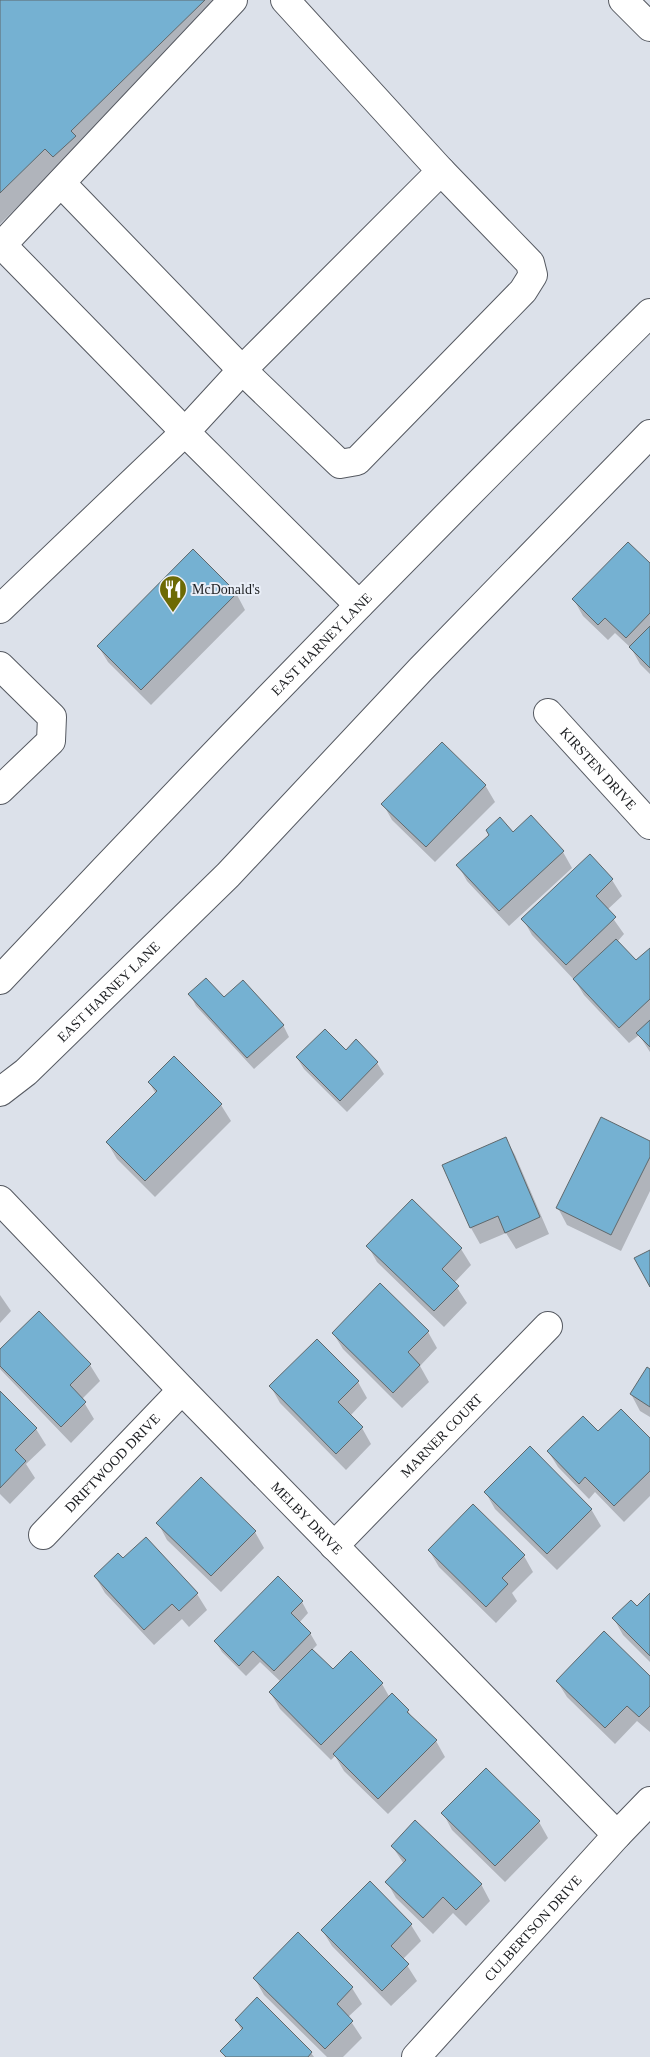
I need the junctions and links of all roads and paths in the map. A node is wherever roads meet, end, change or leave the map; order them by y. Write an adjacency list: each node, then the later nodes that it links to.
1 (233, 0): 6 (street)
2 (284, 0): 5 (street)
3 (623, 0): 4 (street)
4 (650, 27)
5 (441, 170): 9 (street); 9 (street)
6 (61, 183): 7 (street); 9 (street)
7 (1, 246): 10 (street)
8 (650, 313): 12 (street, EAST HARNEY LANE)
9 (242, 370): 10 (street)
10 (184, 432): 12 (street); 13 (street)
11 (650, 435): 19 (street, EAST HARNEY LANE)
12 (359, 605): 18 (street, EAST HARNEY LANE)
13 (0, 609)
14 (0, 666): 16 (street)
15 (548, 713): 17 (street, KIRSTEN DRIVE)
16 (0, 790)
17 (650, 825)
18 (0, 980)
19 (0, 1092)
20 (0, 1200): 22 (street, MELBY DRIVE)
21 (548, 1326): 24 (street, MARNER COURT)
22 (182, 1390): 23 (street, DRIFTWOOD DRIVE); 24 (street, MELBY DRIVE)
23 (43, 1535)
24 (334, 1546): 26 (street, MELBY DRIVE)
25 (650, 1801): 26 (street, CULBERTSON DRIVE)
26 (617, 1835): 27 (street, CULBERTSON DRIVE)
27 (416, 2057)

